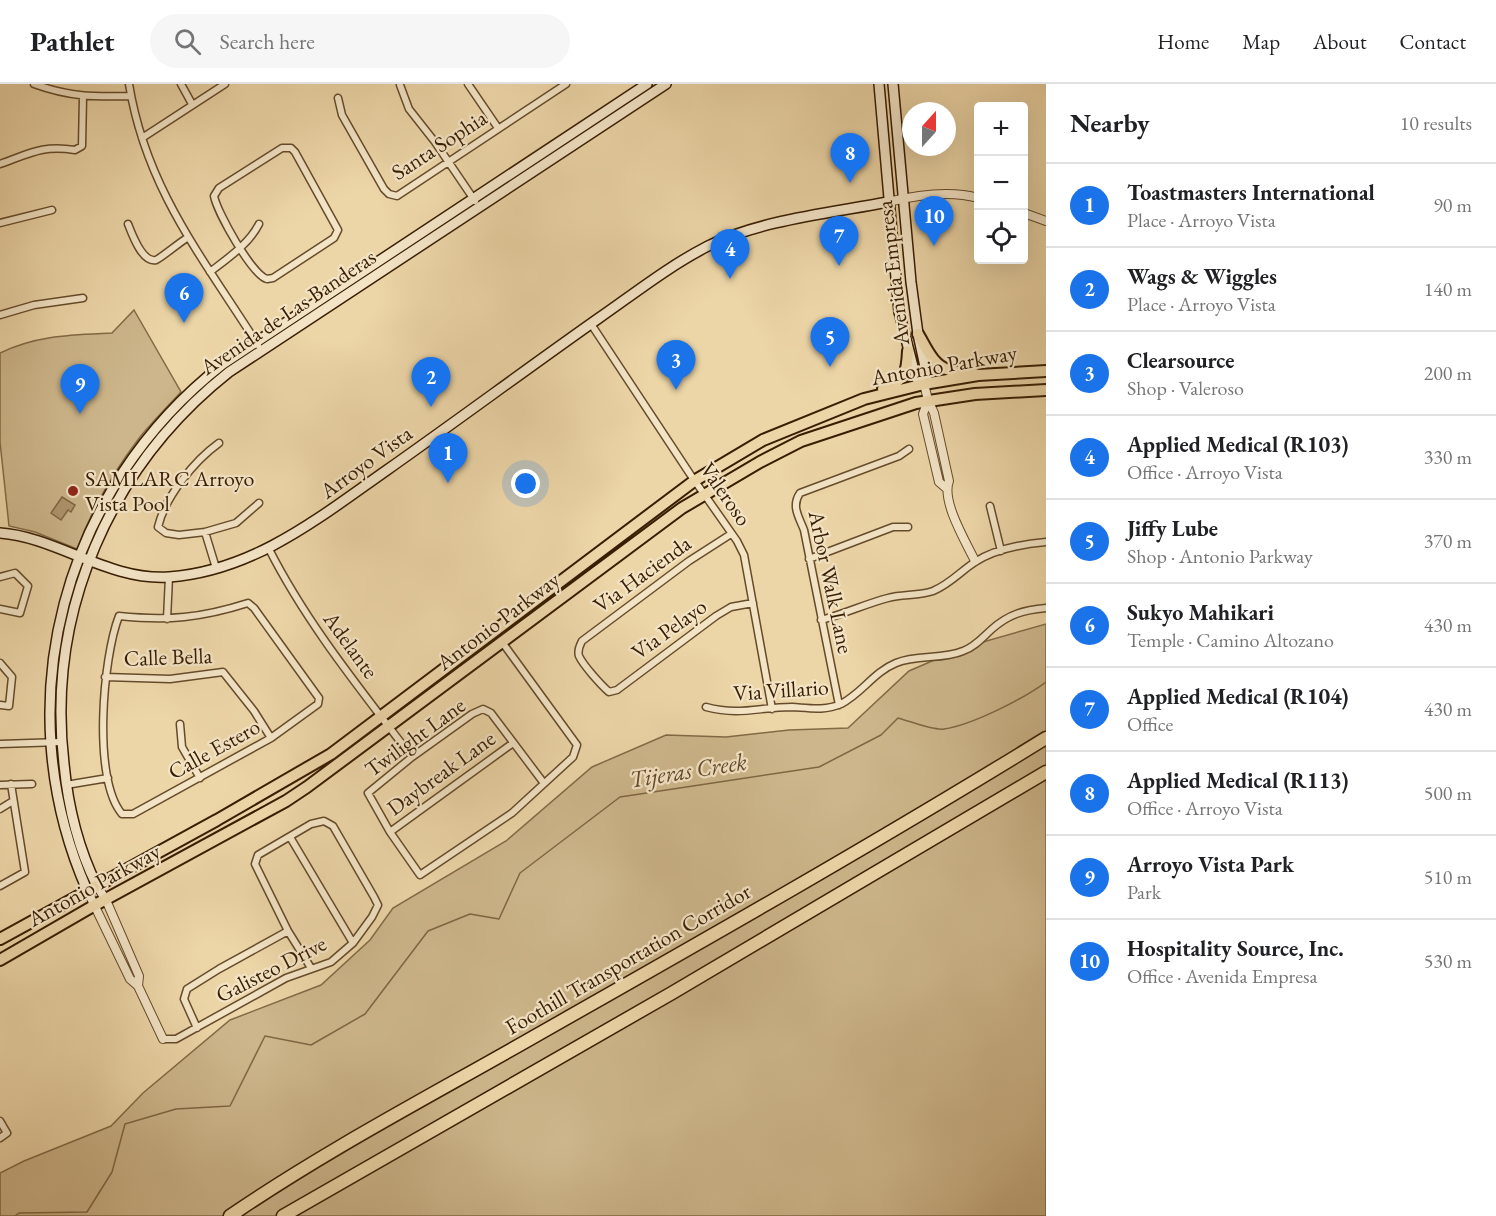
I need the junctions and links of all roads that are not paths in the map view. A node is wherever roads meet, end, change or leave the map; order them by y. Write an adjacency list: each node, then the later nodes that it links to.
1 (34, 84): 15 (street)
2 (129, 84): 14 (street)
3 (181, 84): 18 (street)
4 (225, 84): 18 (street)
5 (468, 84): 19 (street)
6 (566, 84): 19 (street, Santa Sophia)
7 (646, 84): 13 (main road, Avenida de Las Banderas)
8 (653, 84): 17 (main road)
9 (666, 84): 17 (main road, Avenida de Las Banderas)
10 (879, 84): 27 (main road, Avenida Empresa)
11 (893, 84): 26 (main road, Avenida Empresa)
12 (400, 85): 22 (street)
13 (630, 94): 21 (main road); 24 (main road, Avenida de Las Banderas)
14 (131, 96): 15 (street); 20 (street)
15 (83, 97): 23 (street)
16 (339, 98): 22 (street, Santa Sophia)
17 (636, 103): 21 (main road, Avenida de Las Banderas)
18 (192, 104): 20 (street)
19 (498, 128): 22 (street, Santa Sophia)
20 (142, 138): 35 (street)
21 (568, 148): 28 (main road, Avenida de Las Banderas)
22 (449, 162): 24 (street)
23 (0, 164)
24 (473, 197): 28 (street); 42 (main road, Avenida de Las Banderas)
25 (974, 197): 26 (street)
26 (903, 198): 27 (street); 41 (main road, Avenida Empresa)
27 (888, 202): 40 (main road, Arroyo Vista); 44 (main road, Avenida Empresa)
28 (478, 207): 43 (main road, Avenida de Las Banderas)
29 (52, 210): 32 (street)
30 (1028, 215): 31 (street)
31 (1046, 222)
32 (0, 223)
33 (129, 224): 35 (street)
34 (259, 224): 36 (street)
35 (187, 238): 37 (street)
36 (240, 248): 36 (street); 37 (street)
37 (210, 272): 42 (street)
38 (83, 298): 39 (street)
39 (0, 315)
40 (591, 324): 53 (street, Valeroso); 62 (main road, Arroyo Vista)
41 (918, 334): 46 (main road); 47 (main road, Avenida Empresa)
42 (256, 341): 43 (street); 64 (main road, Avenida de Las Banderas)
43 (261, 350): 66 (main road, Avenida de Las Banderas)
44 (908, 351): 47 (main road, Avenida Empresa); 49 (main road)
45 (1046, 371): 46 (main road, Antonio Parkway)
46 (978, 375): 47 (main road, Antonio Parkway)
47 (924, 384): 49 (main road, Antonio Parkway); 50 (street, Avenida Empresa)
48 (1046, 390): 50 (main road, Antonio Parkway)
49 (864, 399): 53 (main road, Antonio Parkway)
50 (928, 400): 54 (main road, Antonio Parkway); 67 (street, Avenida Empresa)
51 (219, 443): 58 (street)
52 (909, 448): 65 (street, Arbor Walk Lane)
53 (694, 481): 54 (street, Valeroso); 84 (main road, Antonio Parkway)
54 (703, 494): 60 (street, Valeroso); 76 (main road, Antonio Parkway)
55 (259, 503): 58 (street)
56 (990, 506): 63 (street)
57 (908, 526): 65 (street)
58 (205, 532): 68 (street)
59 (0, 533): 64 (main road, Arroyo Vista)
60 (731, 534): 71 (street, Valeroso); 79 (street, Via Hacienda)
61 (1046, 542): 63 (street)
62 (269, 549): 68 (main road, Arroyo Vista); 84 (street, Adelante)
63 (1001, 551): 67 (street)
64 (79, 557): 66 (main road, Arroyo Vista); 89 (main road, Avenida de Las Banderas)
65 (808, 559): 75 (street, Arbor Walk Lane)
66 (89, 561): 70 (main road, Arroyo Vista); 90 (main road, Avenida de Las Banderas)
67 (975, 561): 75 (street)
68 (216, 568): 70 (main road, Arroyo Vista)
69 (0, 577): 73 (street)
70 (169, 577): 74 (street)
71 (753, 603): 79 (street, Via Pelayo); 83 (street, Valeroso)
72 (1046, 608): 81 (street, Via Villario)
73 (0, 609)
74 (167, 619): 78 (street); 87 (street, Calle Estero)
75 (821, 620): 81 (street, Arbor Walk Lane)
76 (502, 642): 86 (main road, Antonio Parkway); 97 (street)
77 (0, 663): 80 (street)
78 (105, 677): 87 (street, Calle Bella); 95 (street)
79 (609, 692)
80 (0, 705)
81 (839, 705): 83 (street, Via Villario)
82 (706, 707): 83 (street, Via Villario)
83 (772, 710)
84 (380, 715): 86 (street, Adelante); 107 (main road, Antonio Parkway)
85 (180, 724): 96 (street)
86 (389, 727): 93 (street, Adelante); 108 (main road, Antonio Parkway)
87 (271, 738): 96 (street, Calle Estero)
88 (1046, 738): 120 (highway, Foothill Transportation Corridor)
89 (51, 742): 90 (street); 92 (street); 107 (main road, Avenida de Las Banderas)
90 (61, 742): 101 (main road, Avenida de Las Banderas)
91 (513, 743): 93 (street, Twilight Lane); 97 (street); 104 (street, Daybreak Lane)
92 (0, 744)
93 (412, 757): 104 (street, Twilight Lane)
94 (1046, 772): 121 (highway)
95 (108, 778): 96 (street, Calle Estero); 101 (street)
96 (200, 778)
97 (543, 782): 104 (street)
98 (32, 783): 99 (street)
99 (11, 784): 100 (street); 102 (street)
100 (0, 785)
101 (66, 785): 107 (main road, Avenida de Las Banderas)
102 (13, 801): 103 (street); 106 (street)
103 (0, 809)
104 (390, 832)
105 (290, 837): 110 (street); 112 (street); 112 (street, Galisteo Drive)
106 (0, 886)
107 (92, 888): 108 (street, Avenida de Las Banderas); 109 (street, Avenida de Las Banderas); 111 (main road, Antonio Parkway)
108 (106, 900): 109 (main road, Antonio Parkway); 115 (street, Avenida de Las Banderas)
109 (95, 905): 113 (main road, Antonio Parkway); 115 (street, Avenida de Las Banderas)
110 (288, 931): 114 (street); 116 (street)
111 (0, 939)
112 (353, 943): 114 (street, Galisteo Drive)
113 (0, 960)
114 (311, 968): 116 (street, Galisteo Drive)
115 (138, 986): 117 (street, Avenida de Las Banderas)
116 (197, 1028): 117 (street, Galisteo Drive)
117 (163, 1039)
118 (0, 1121): 119 (street)
119 (0, 1138)
120 (230, 1216)
121 (283, 1216)

